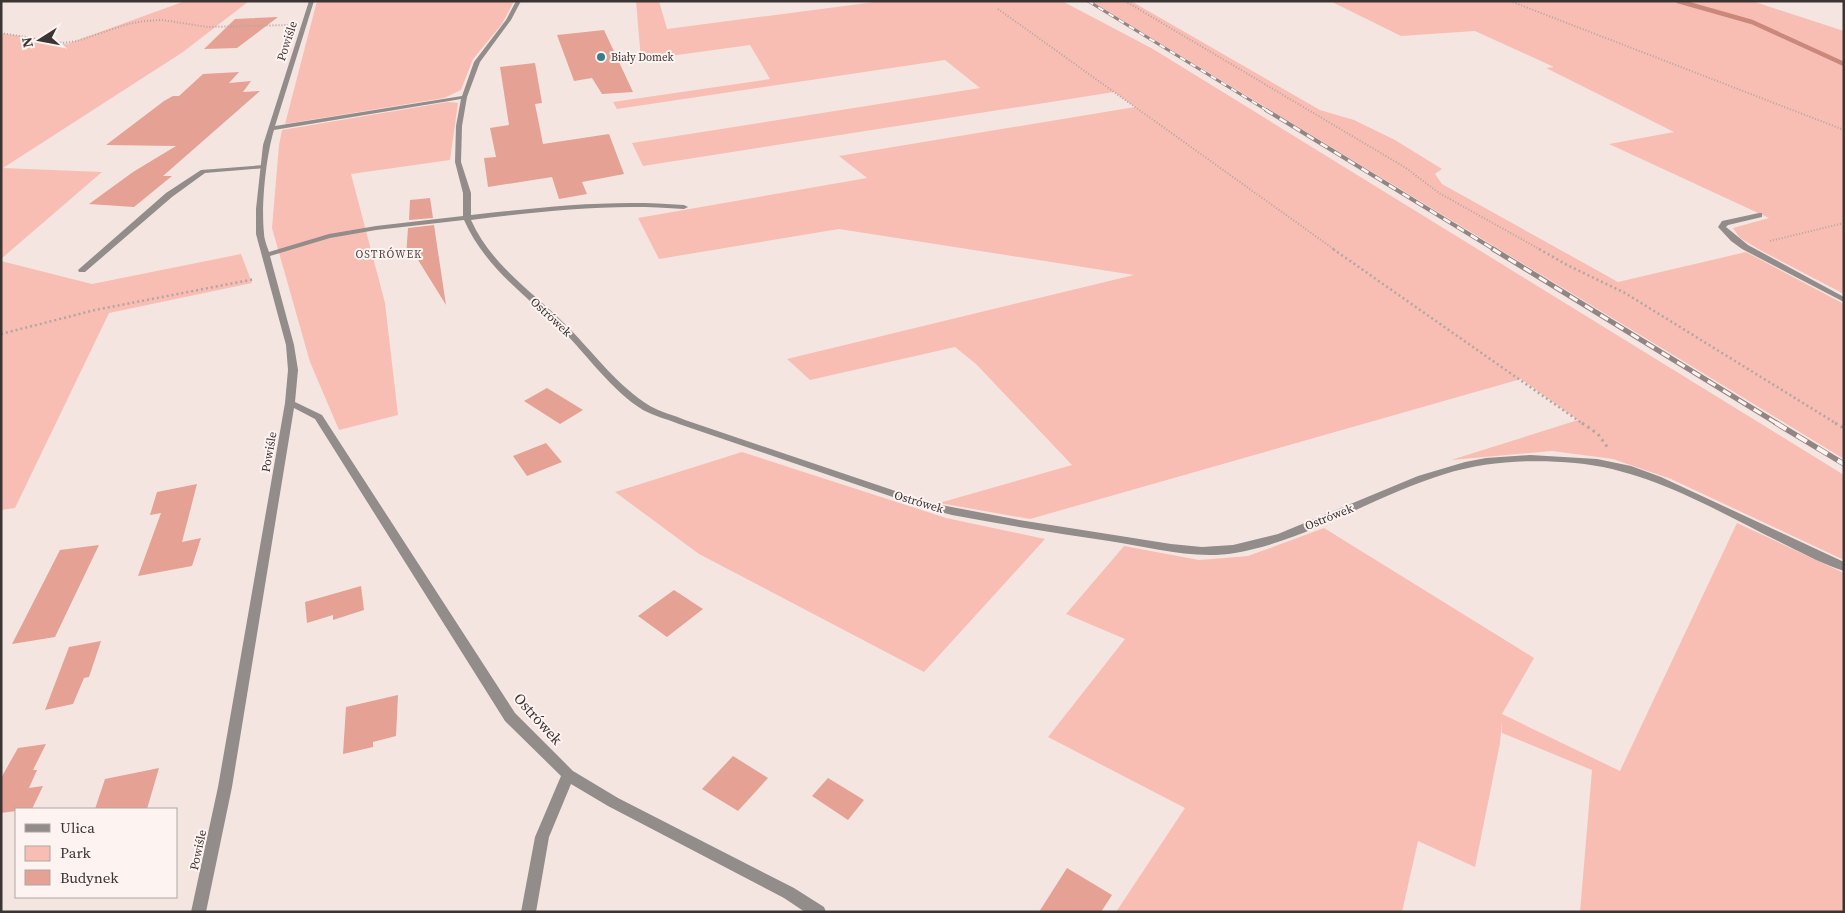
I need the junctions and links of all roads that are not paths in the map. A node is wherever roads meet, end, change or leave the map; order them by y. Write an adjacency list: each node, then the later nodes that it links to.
1 (312, 1): 4 (street, Powiśle)
2 (519, 1): 3 (street, Ostrówek)
3 (464, 98): 4 (street); 8 (street, Ostrówek)
4 (271, 130): 5 (street, Powiśle)
5 (264, 167): 9 (street, Powiśle); 10 (street)
6 (684, 207): 8 (street)
7 (1759, 215): 11 (street)
8 (467, 219): 9 (street); 13 (street, Ostrówek)
9 (266, 255): 12 (street, Powiśle)
10 (82, 270)
11 (1844, 300)
12 (290, 403): 14 (street, Ostrówek); 15 (street, Powiśle)
13 (1844, 567)
14 (568, 775): 16 (street); 17 (street, Ostrówek)
15 (198, 912)
16 (528, 912)
17 (819, 912)

